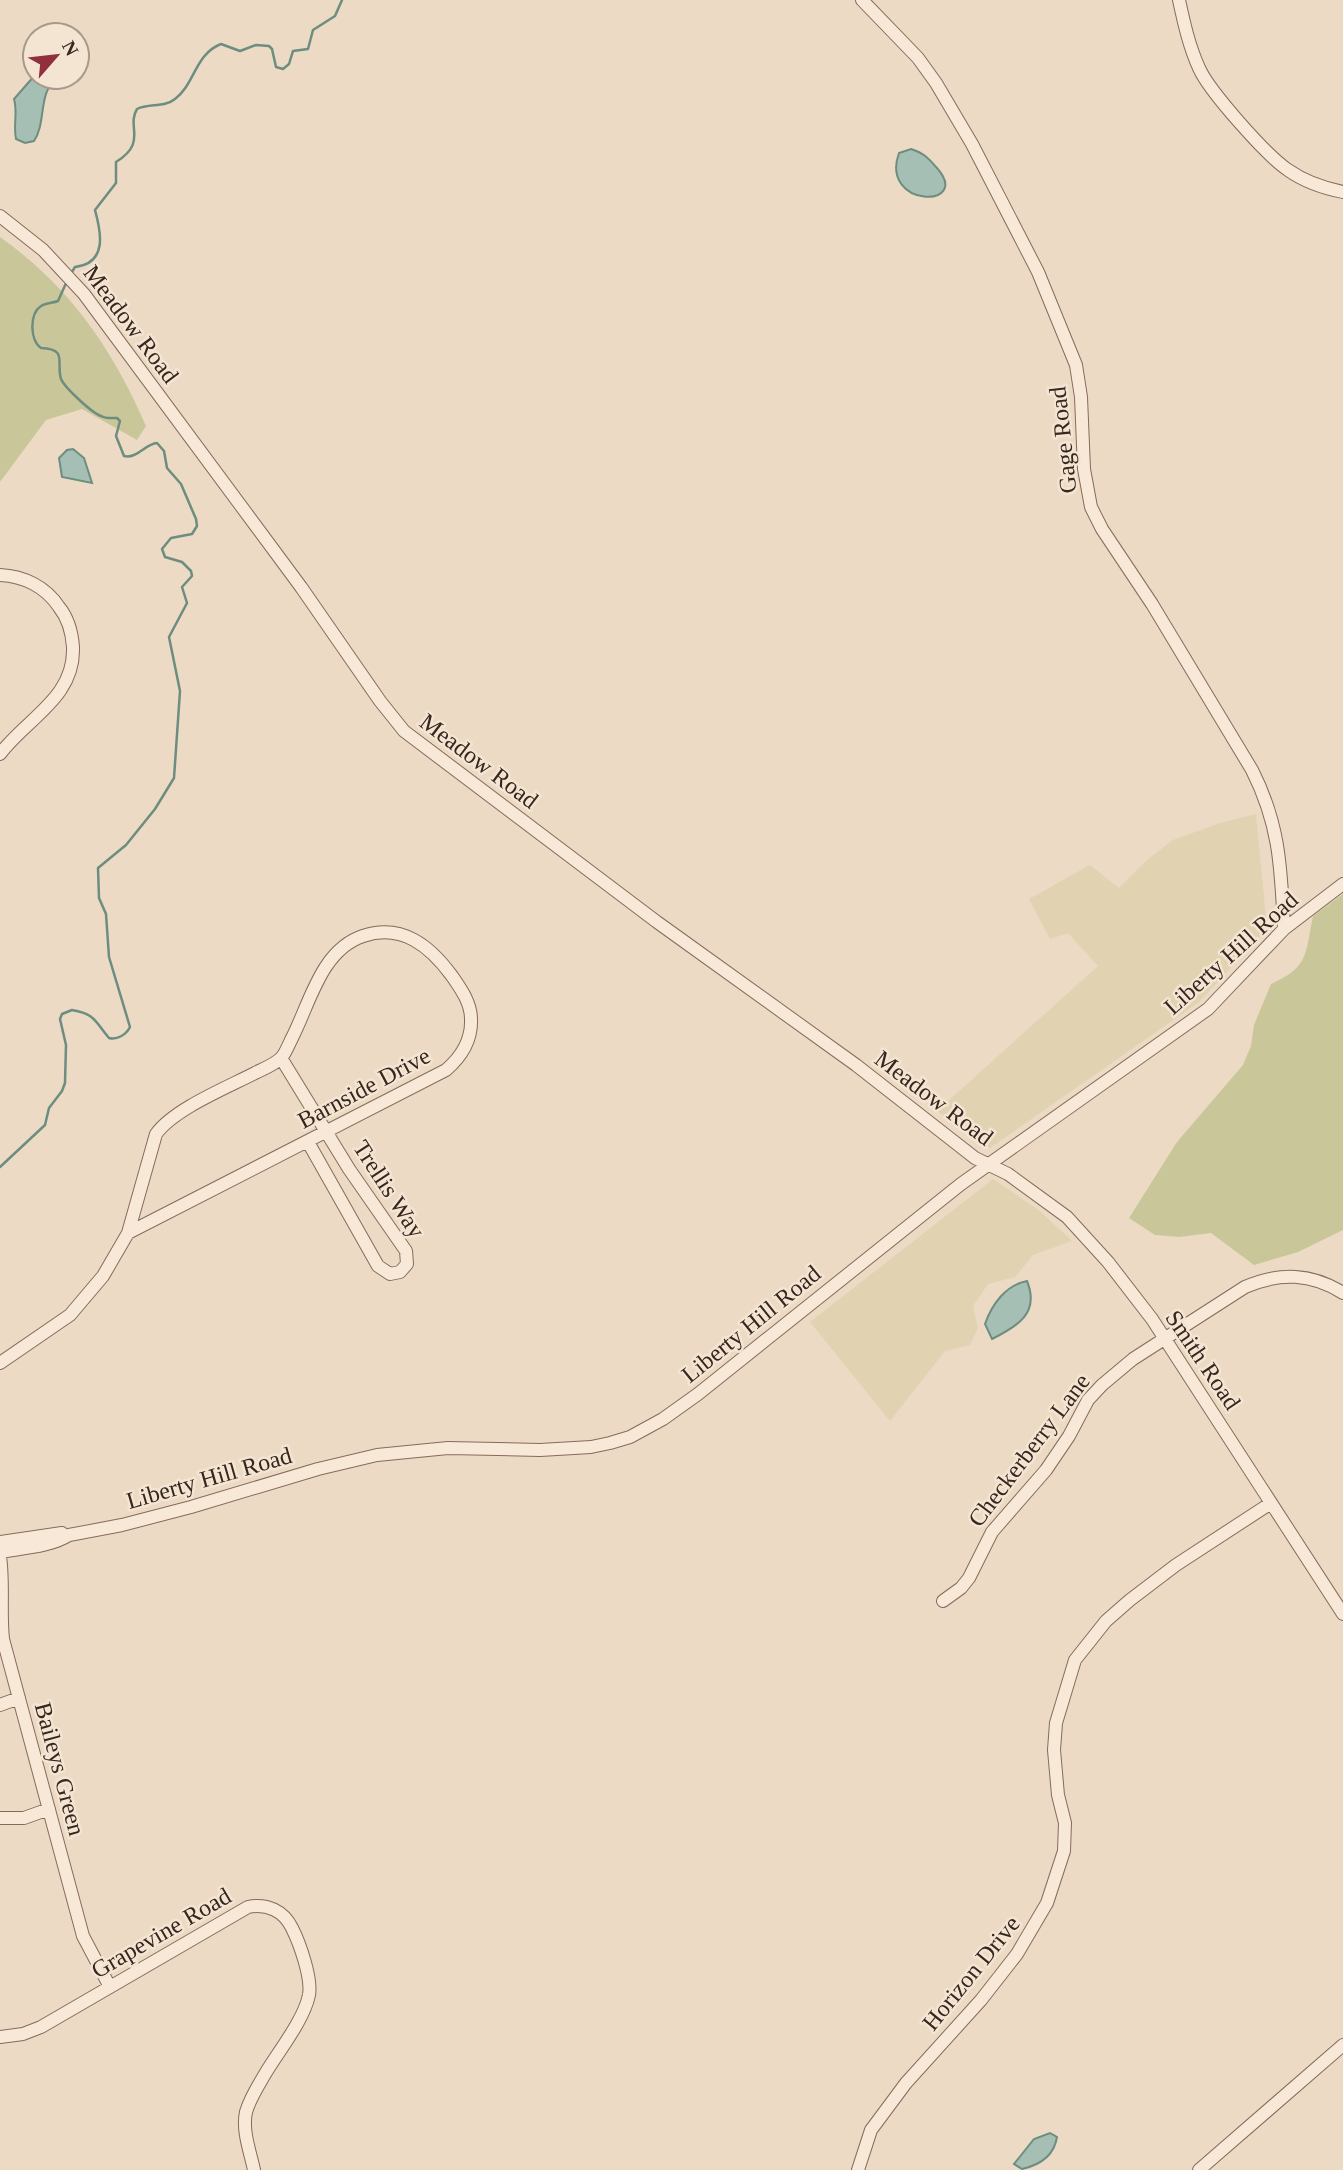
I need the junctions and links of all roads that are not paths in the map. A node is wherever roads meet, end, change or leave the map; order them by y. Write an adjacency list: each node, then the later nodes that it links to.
1 (862, 0): 8 (street, Gage Road)
2 (1179, 0): 3 (street)
3 (1343, 192)
4 (0, 216): 12 (street, Meadow Road)
5 (0, 575): 6 (street)
6 (0, 754)
7 (1343, 884): 8 (street, Liberty Hill Road)
8 (1284, 929): 12 (street, Liberty Hill Road)
9 (281, 1058): 10 (street, Trellis Way); 10 (street, Barnside Drive); 13 (street)
10 (327, 1131): 11 (street, Barnside Drive); 11 (street, Trellis Way)
11 (308, 1142): 13 (street, Barnside Drive)
12 (988, 1166): 15 (street, Smith Road); 18 (street, Liberty Hill Road)
13 (128, 1233): 16 (street)
14 (1343, 1293): 15 (street, Checkerberry Lane)
15 (1166, 1340): 17 (street, Smith Road); 21 (street, Checkerberry Lane)
16 (0, 1363)
17 (1271, 1503): 22 (street, Smith Road); 31 (street, Horizon Drive)
18 (69, 1535): 19 (street, Liberty Hill Road); 20 (street, Liberty Hill Road)
19 (0, 1542)
20 (0, 1554): 23 (street, Baileys Green)
21 (943, 1601)
22 (1343, 1614)
23 (19, 1698): 24 (street); 25 (street, Baileys Green)
24 (0, 1705)
25 (49, 1809): 26 (street); 27 (street, Baileys Green)
26 (0, 1818)
27 (110, 1987): 28 (street, Grapevine Road); 30 (street, Grapevine Road)
28 (0, 2037)
29 (1343, 2045): 32 (street)
30 (254, 2170)
31 (858, 2170)
32 (1199, 2170)

